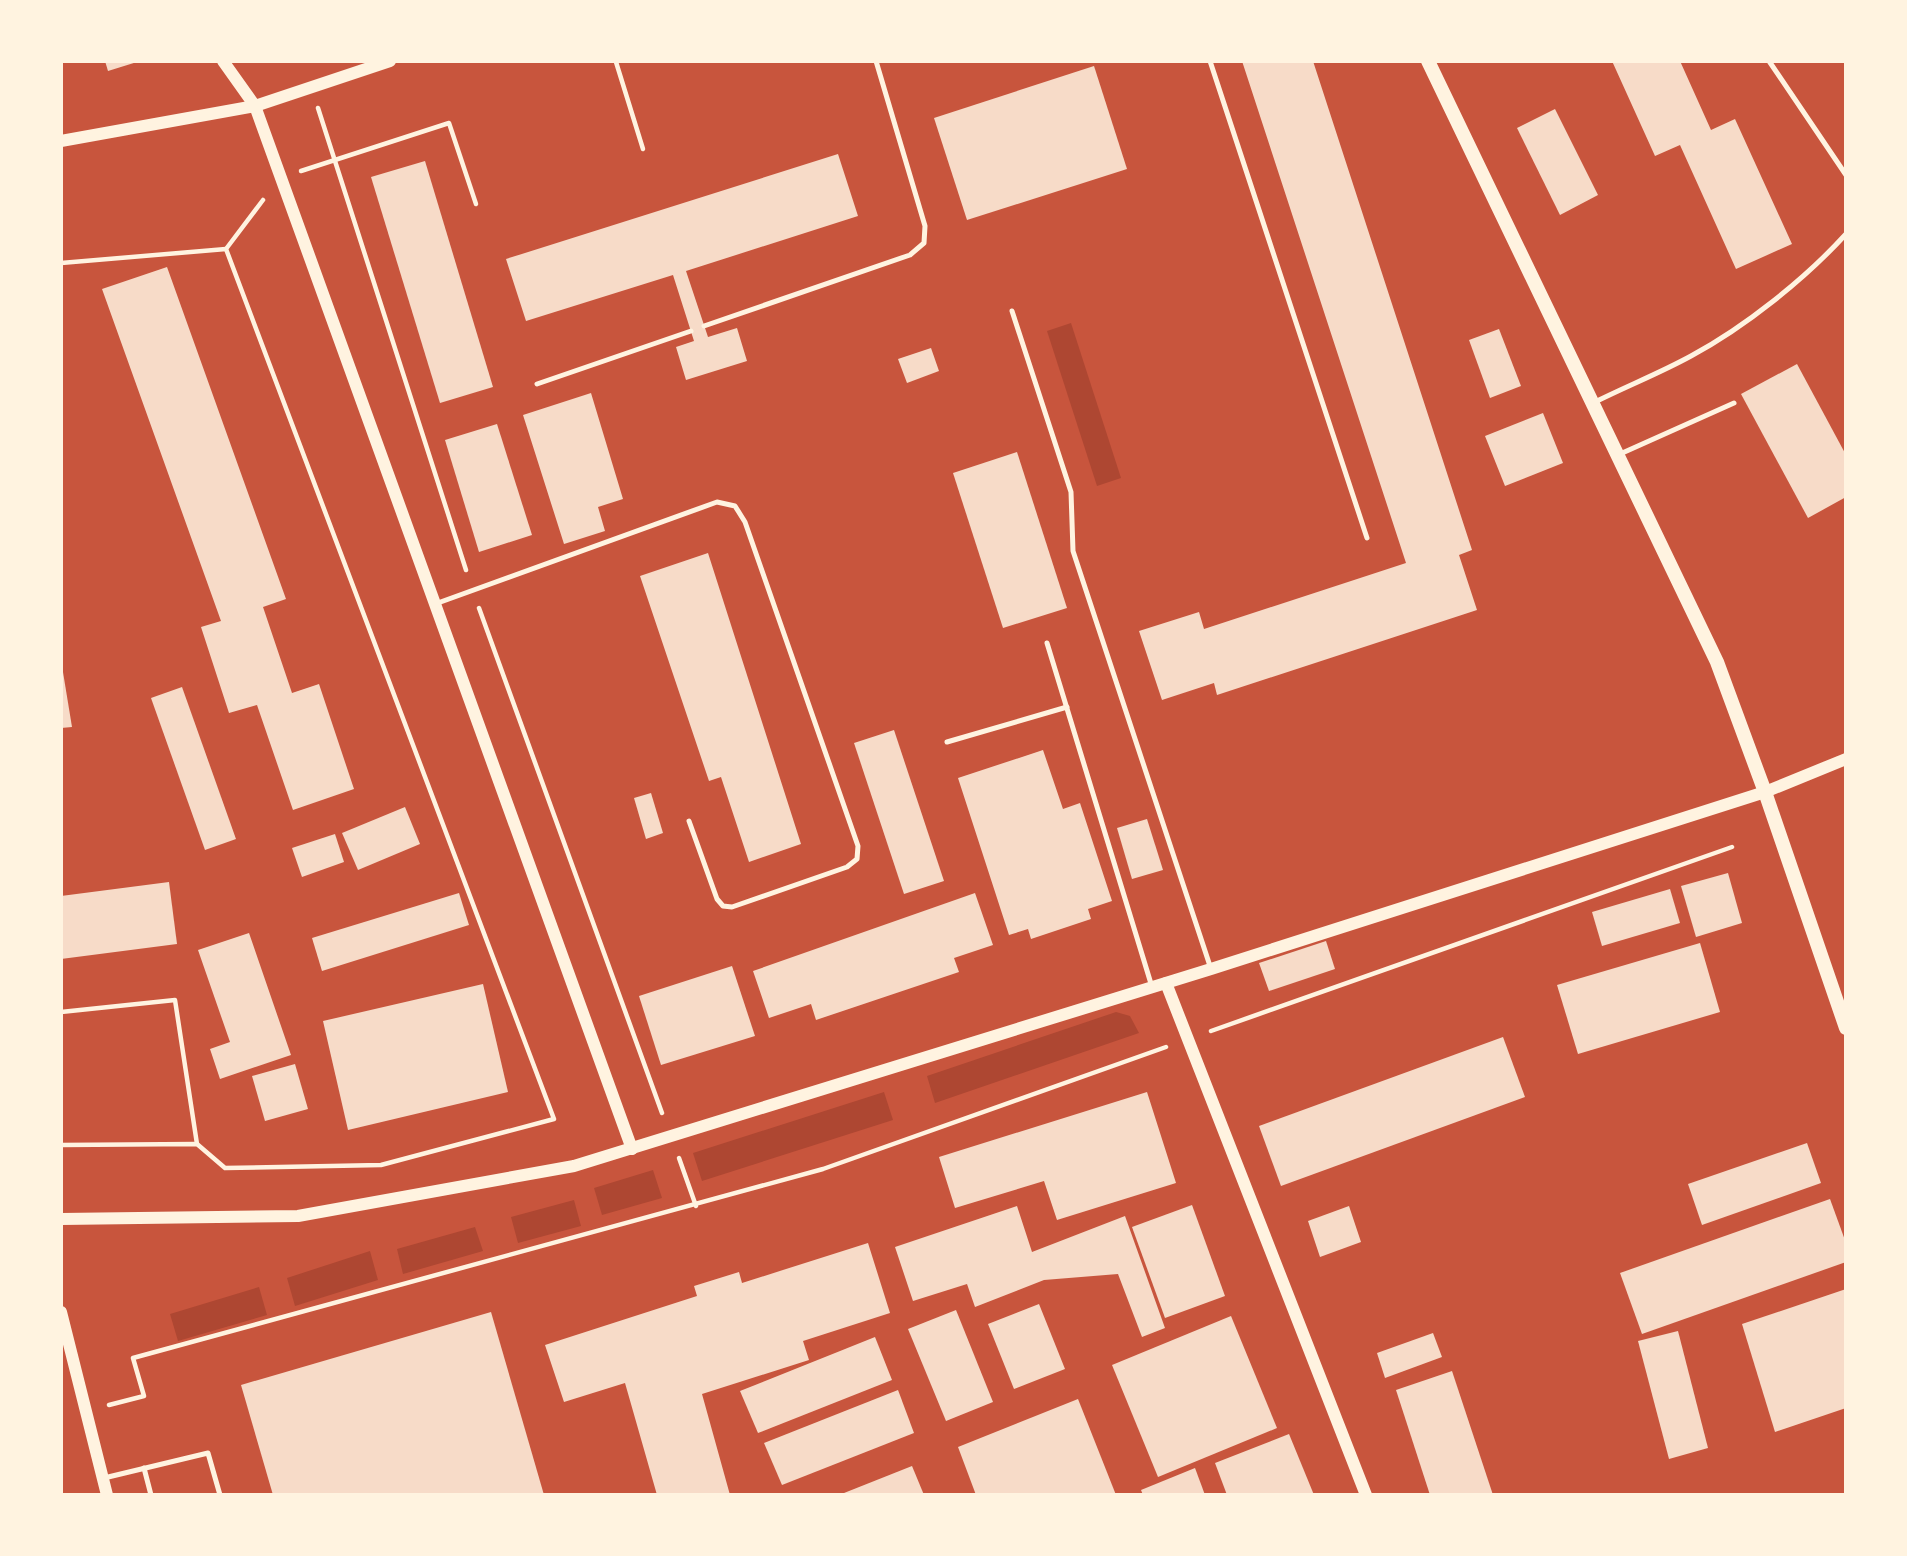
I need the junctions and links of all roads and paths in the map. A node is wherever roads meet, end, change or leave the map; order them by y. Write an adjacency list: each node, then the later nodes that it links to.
1 (223, 61): 8 (street)
2 (390, 61): 8 (street)
3 (876, 61): 19 (lane)
4 (1210, 61): 25 (lane)
5 (1427, 61): 22 (main road)
6 (1769, 61): 12 (lane)
7 (617, 62): 10 (path)
8 (255, 106): 9 (street); 13 (street)
9 (61, 141)
10 (643, 149)
11 (335, 160): 13 (path); 14 (path); 26 (path)
12 (1846, 175)
13 (281, 177): 16 (path); 27 (street)
14 (476, 204)
15 (1846, 234): 22 (lane)
16 (226, 249): 17 (path); 42 (path)
17 (61, 263)
18 (1012, 311): 35 (lane)
19 (704, 326)
20 (691, 331): 21 (lane)
21 (537, 384)
22 (1592, 403): 24 (main road)
23 (1734, 403): 24 (lane)
24 (1617, 455): 32 (main road)
25 (1367, 538)
26 (473, 590): 27 (lane); 33 (lane); 41 (path)
27 (435, 604): 44 (street)
28 (1047, 643): 29 (lane)
29 (1067, 707): 30 (lane); 37 (lane)
30 (947, 742)
31 (1846, 759): 32 (street)
32 (1766, 792): 35 (street); 39 (main road)
33 (689, 821)
34 (1731, 847): 40 (path)
35 (1211, 969): 36 (street)
36 (1166, 983): 37 (street); 40 (street)
37 (1152, 987): 41 (street)
38 (61, 1012): 42 (path)
39 (1846, 1028)
40 (1188, 1039): 45 (path); 54 (street)
41 (671, 1137): 44 (street); 45 (path)
42 (197, 1144): 43 (path)
43 (61, 1145)
44 (632, 1149): 46 (street)
45 (696, 1206): 48 (path)
46 (61, 1219)
47 (61, 1312): 48 (street)
48 (87, 1410): 50 (street)
49 (144, 1468): 50 (lane); 52 (lane); 53 (lane)
50 (104, 1478): 51 (street)
51 (107, 1495)
52 (151, 1495)
53 (220, 1495)
54 (1366, 1495)

